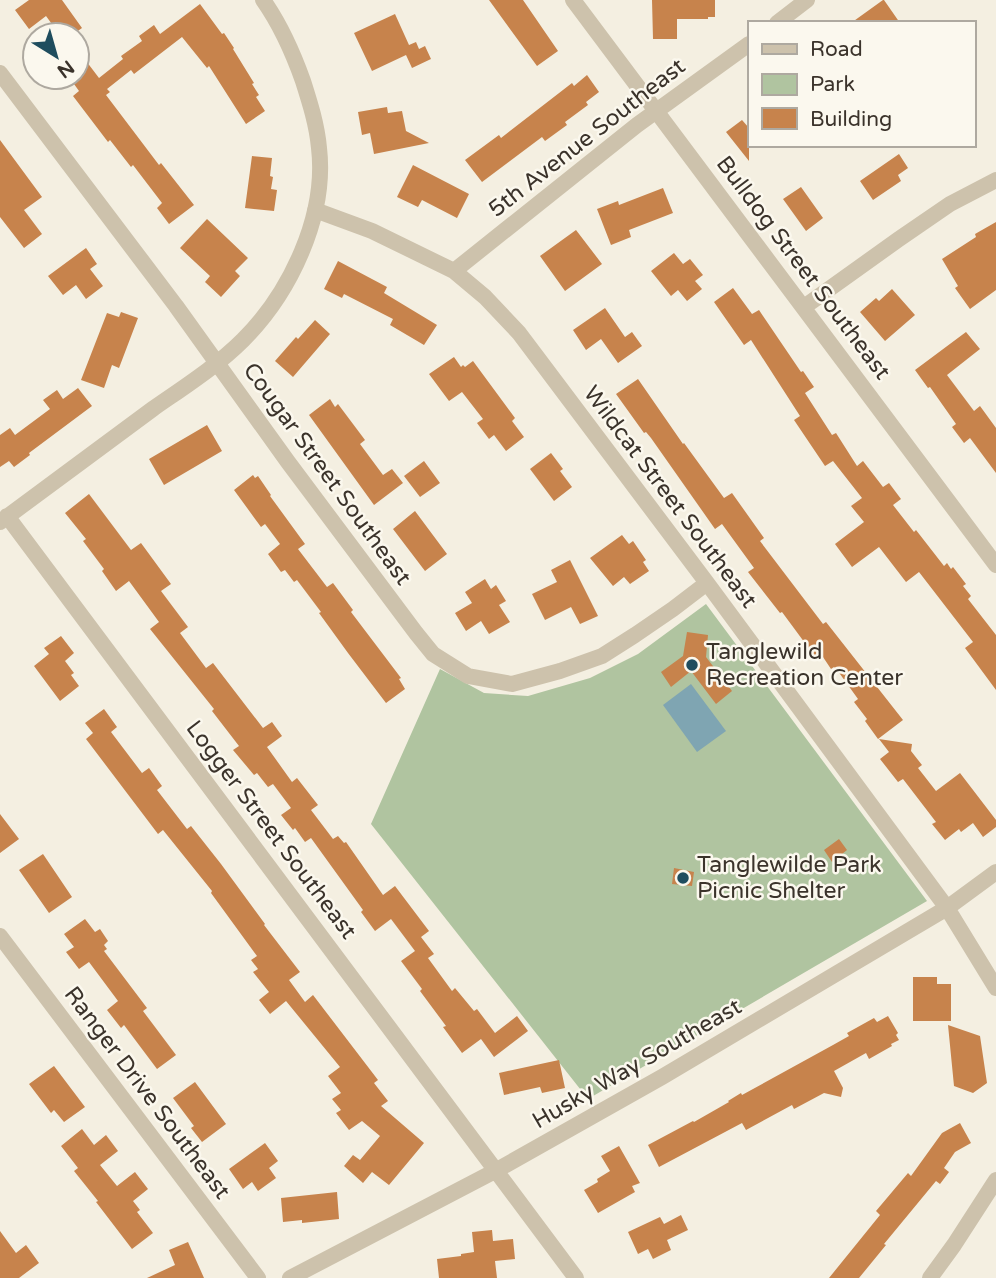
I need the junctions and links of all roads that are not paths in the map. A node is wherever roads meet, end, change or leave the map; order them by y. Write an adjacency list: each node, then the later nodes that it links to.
1 (263, 0): 9 (street)
2 (573, 0): 7 (street, Bulldog Street Southeast)
3 (807, 0): 4 (street)
4 (781, 21)
5 (748, 45): 7 (street, 5th Avenue Southeast)
6 (0, 73): 12 (street, Cougar Street Southeast)
7 (657, 111): 10 (street, 5th Avenue Southeast); 11 (street, Bulldog Street Southeast)
8 (996, 180): 11 (street)
9 (315, 210): 10 (street, Wildcat Street Southeast); 12 (street)
10 (454, 271): 15 (street, Wildcat Street Southeast)
11 (804, 307): 14 (street, Bulldog Street Southeast)
12 (217, 362): 13 (street); 15 (street, Cougar Street Southeast)
13 (4, 519): 20 (street, Logger Street Southeast)
14 (996, 565)
15 (707, 583): 17 (street, Wildcat Street Southeast)
16 (996, 872): 17 (street, Husky Way Southeast)
17 (947, 908): 19 (street, Wildcat Street Southeast); 20 (street, Husky Way Southeast)
18 (0, 936): 22 (street, Ranger Drive Southeast)
19 (996, 988)
20 (497, 1170): 23 (street, Husky Way Southeast); 24 (street, Logger Street Southeast)
21 (996, 1180): 25 (street)
22 (258, 1278)
23 (290, 1278)
24 (576, 1278)
25 (930, 1278)

